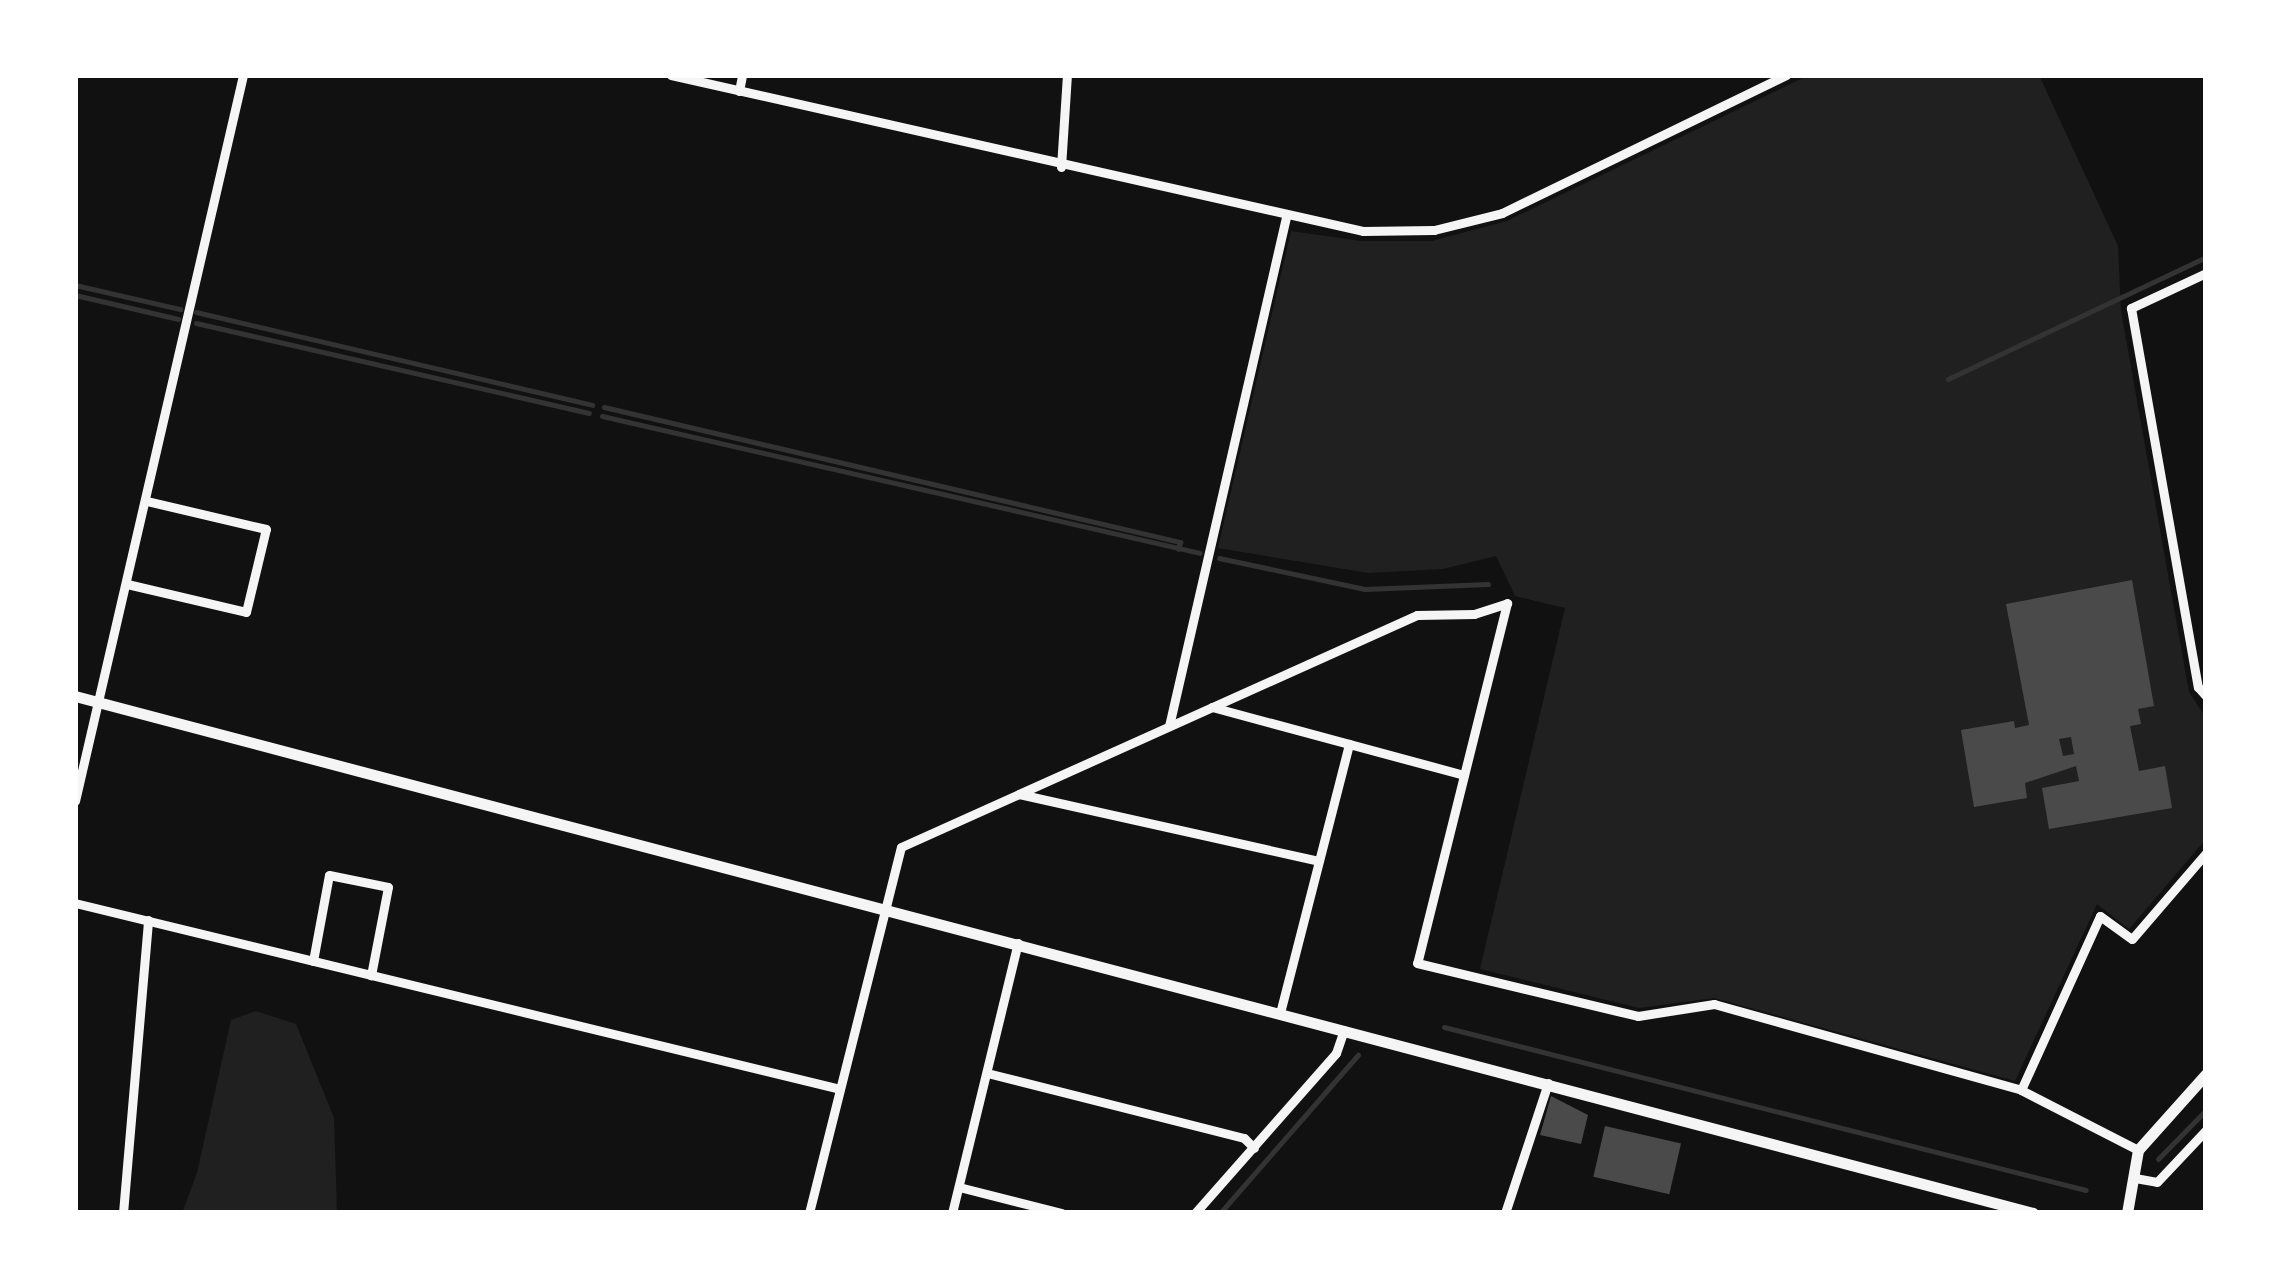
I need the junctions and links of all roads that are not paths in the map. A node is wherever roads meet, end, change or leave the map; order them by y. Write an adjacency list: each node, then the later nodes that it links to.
1 (242, 75): 10 (street)
2 (671, 75): 6 (street)
3 (742, 75): 6 (street)
4 (1067, 75): 7 (street)
5 (1786, 75): 8 (street)
6 (739, 91): 7 (street)
7 (1061, 166): 8 (street)
8 (1286, 217): 16 (street)
9 (2206, 273): 13 (street)
10 (147, 501): 11 (street); 11 (street)
11 (127, 584): 14 (street)
12 (75, 696): 14 (street)
13 (2206, 696)
14 (99, 702): 19 (street); 24 (street)
15 (1212, 707): 16 (street); 17 (street); 18 (street)
16 (1169, 726): 20 (street)
17 (1349, 744): 18 (street); 22 (street)
18 (1464, 775): 35 (street)
19 (76, 794)
20 (1018, 794): 22 (street); 24 (street)
21 (2206, 853): 35 (street)
22 (1319, 861): 29 (street)
23 (75, 902): 25 (street)
24 (884, 910): 26 (street); 34 (street)
25 (148, 920): 27 (street); 41 (street)
26 (1018, 944): 29 (street); 31 (street)
27 (313, 961): 28 (street); 28 (street)
28 (371, 975): 34 (street)
29 (1280, 1013): 30 (street)
30 (1344, 1030): 33 (street); 37 (street)
31 (987, 1073): 37 (street); 40 (street)
32 (2206, 1074): 38 (street)
33 (1548, 1082): 46 (street); 47 (street)
34 (840, 1089): 42 (street)
35 (2021, 1090): 38 (street)
36 (2206, 1130): 39 (street)
37 (1254, 1148): 45 (street)
38 (2138, 1150): 39 (street)
39 (2135, 1178): 48 (street)
40 (959, 1187): 43 (street); 44 (street)
41 (123, 1213)
42 (810, 1213)
43 (952, 1213)
44 (1062, 1213)
45 (1196, 1213)
46 (1505, 1213)
47 (2033, 1213)
48 (2127, 1213)

